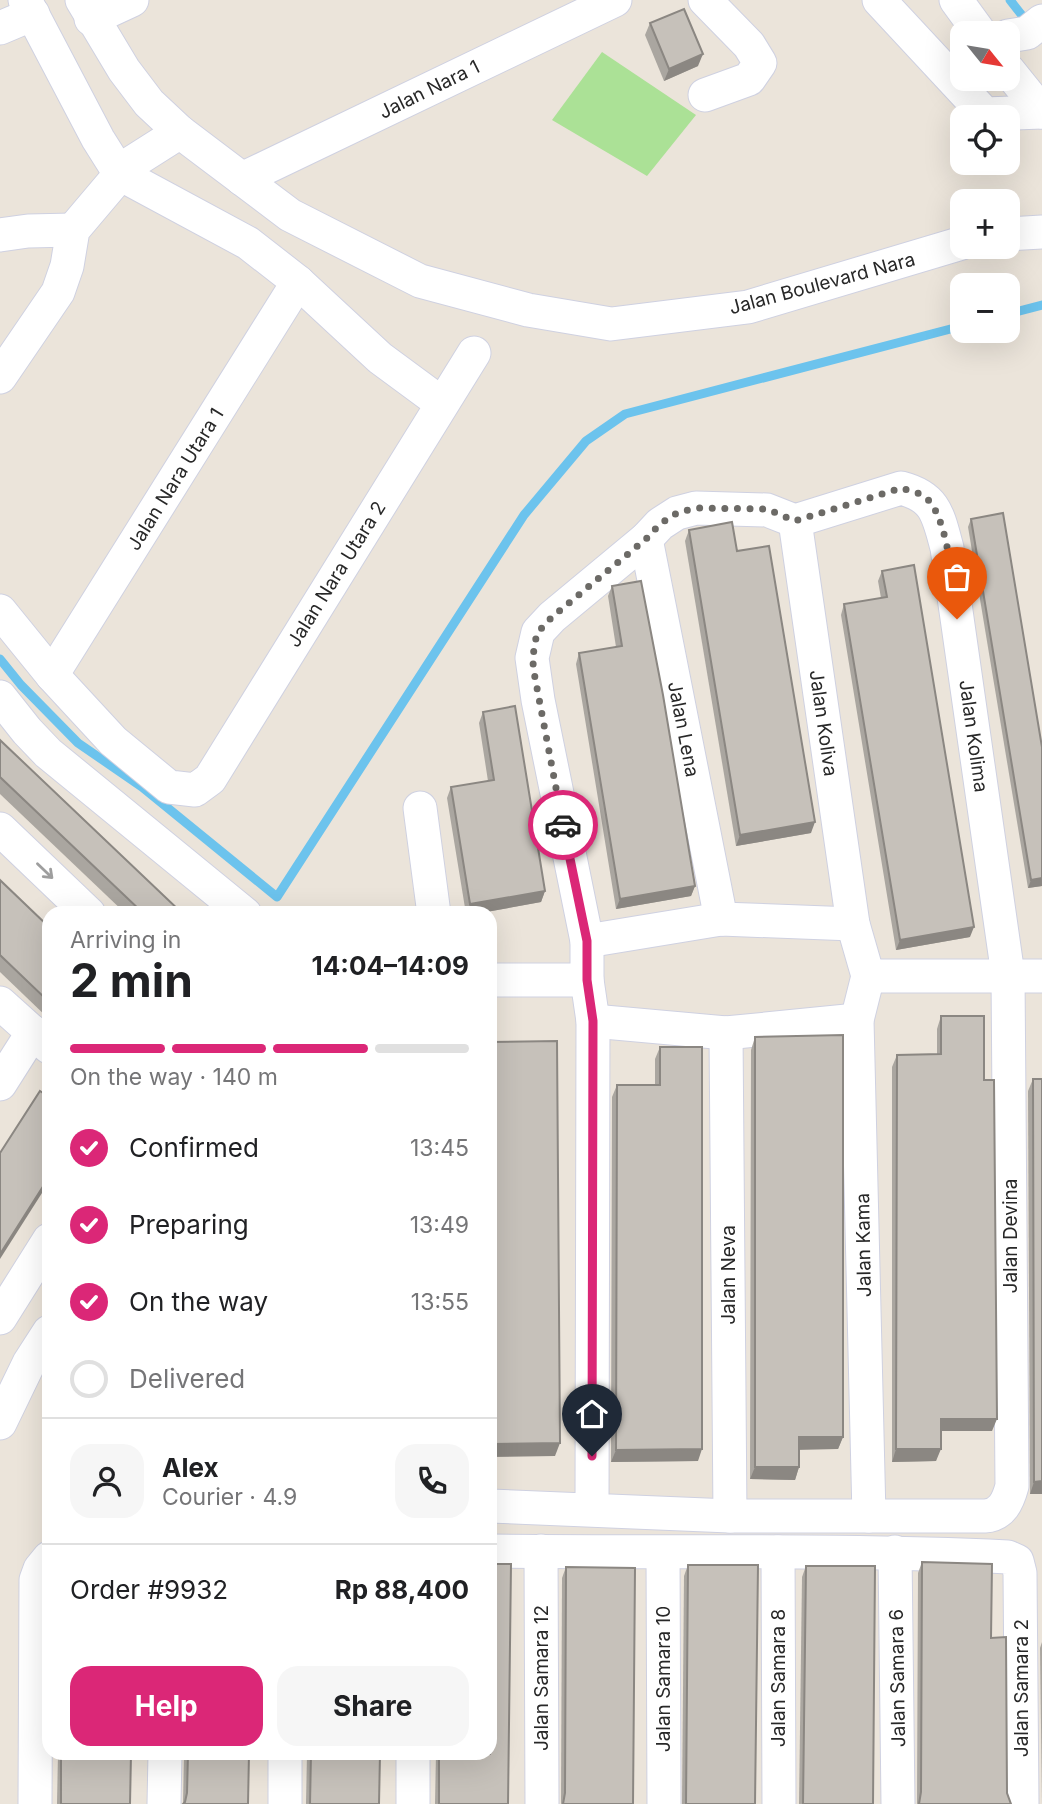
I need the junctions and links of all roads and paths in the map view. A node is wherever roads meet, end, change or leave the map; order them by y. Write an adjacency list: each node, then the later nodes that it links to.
1 (132, 0): 7 (street)
2 (615, 0): 18 (street, Jalan Nara 1)
3 (705, 0): 13 (street)
4 (879, 0): 15 (street)
5 (956, 0): 8 (street)
6 (29, 7): 10 (street); 17 (street)
7 (86, 9): 14 (street, Jalan Boulevard Nara)
8 (972, 21)
9 (1042, 22): 11 (street)
10 (0, 28)
11 (1020, 34)
12 (1020, 85): 15 (street)
13 (705, 95)
14 (149, 103): 16 (street, Jalan Boulevard Nara); 17 (street)
15 (1042, 112)
16 (180, 132): 17 (street); 18 (street, Jalan Boulevard Nara)
17 (124, 169): 19 (street); 24 (street)
18 (242, 179): 23 (street, Jalan Boulevard Nara)
19 (73, 230): 22 (street); 26 (street)
20 (1042, 232): 21 (street)
21 (1020, 233)
22 (0, 235)
23 (950, 247)
24 (298, 282): 27 (street); 31 (street, Jalan Nara Utara 1)
25 (474, 353): 27 (street, Jalan Nara Utara 2)
26 (0, 377)
27 (441, 403): 31 (street, Jalan Nara Utara 2)
28 (795, 521): 29 (street); 39 (street, Jalan Koliva); 41 (street, Jalan Kolima)
29 (646, 539): 38 (street, Jalan Lena); 40 (street)
30 (0, 611): 31 (street)
31 (52, 675)
32 (0, 697): 36 (street)
33 (420, 808): 37 (street)
34 (0, 829): 35 (street, one-way to 35)
35 (81, 906)
36 (235, 906)
37 (433, 906)
38 (721, 919): 39 (street); 40 (street)
39 (853, 924): 42 (street, Jalan Koliva)
40 (587, 941): 45 (street)
41 (1008, 975): 42 (street); 43 (street); 59 (street, Jalan Devina)
42 (868, 976): 47 (street, Jalan Kama)
43 (1042, 976)
44 (497, 980): 45 (street)
45 (587, 980): 48 (street)
46 (0, 1003): 50 (street)
47 (857, 1020): 49 (street); 59 (street, Jalan Kama)
48 (593, 1021): 49 (street); 57 (street)
49 (726, 1033): 58 (street, Jalan Neva)
50 (41, 1039): 51 (street)
51 (0, 1084)
52 (42, 1251): 53 (street)
53 (0, 1318)
54 (42, 1343): 55 (street)
55 (0, 1423)
56 (497, 1506): 57 (street)
57 (592, 1510): 58 (street)
58 (730, 1516): 59 (street)
59 (869, 1516)
60 (497, 1550): 61 (street)
61 (541, 1551): 64 (street); 73 (street, Jalan Samara 12)
62 (778, 1552): 63 (street); 64 (street); 75 (street, Jalan Samara 8)
63 (895, 1552): 76 (street, Jalan Samara 6); 77 (street, Jalan Samara 2)
64 (663, 1553): 74 (street, Jalan Samara 10)
65 (42, 1569): 69 (street)
66 (165, 1760): 70 (street)
67 (285, 1760): 71 (street)
68 (413, 1760): 72 (street)
69 (35, 1804)
70 (164, 1804)
71 (285, 1804)
72 (413, 1804)
73 (542, 1804)
74 (664, 1804)
75 (779, 1804)
76 (898, 1804)
77 (1022, 1804)

